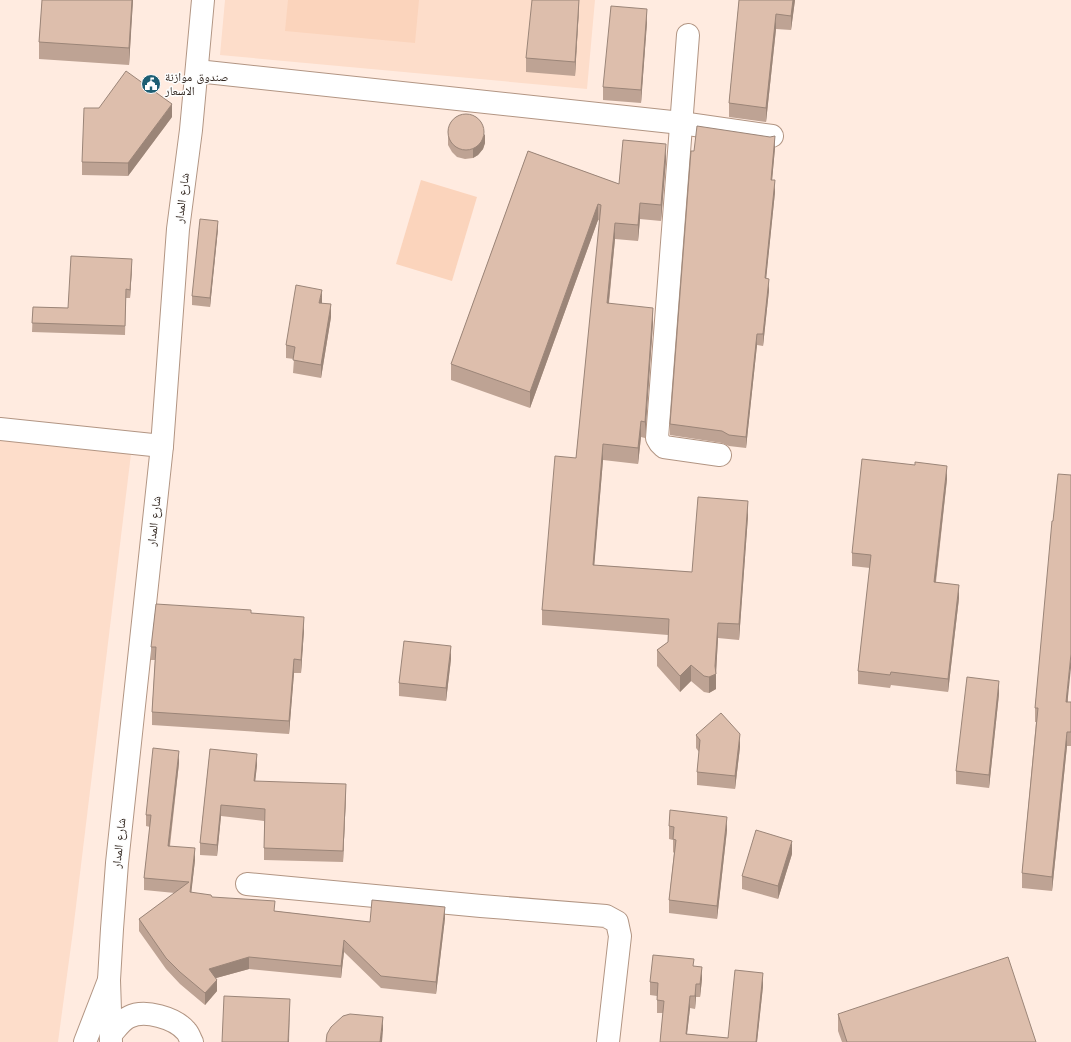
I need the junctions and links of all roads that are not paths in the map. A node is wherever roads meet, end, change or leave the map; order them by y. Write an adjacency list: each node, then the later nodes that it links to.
1 (203, 0): 3 (street, شارع المدار)
2 (688, 34): 4 (street)
3 (197, 71): 4 (street); 7 (street, شارع المدار)
4 (681, 123): 5 (street); 8 (street)
5 (772, 136)
6 (0, 429): 7 (street)
7 (162, 446): 10 (street, شارع المدار)
8 (720, 455)
9 (247, 884): 14 (street)
10 (109, 980): 11 (street, شارع المدار); 12 (street)
11 (111, 1038): 13 (street)
12 (85, 1042)
13 (192, 1042)
14 (608, 1042)

